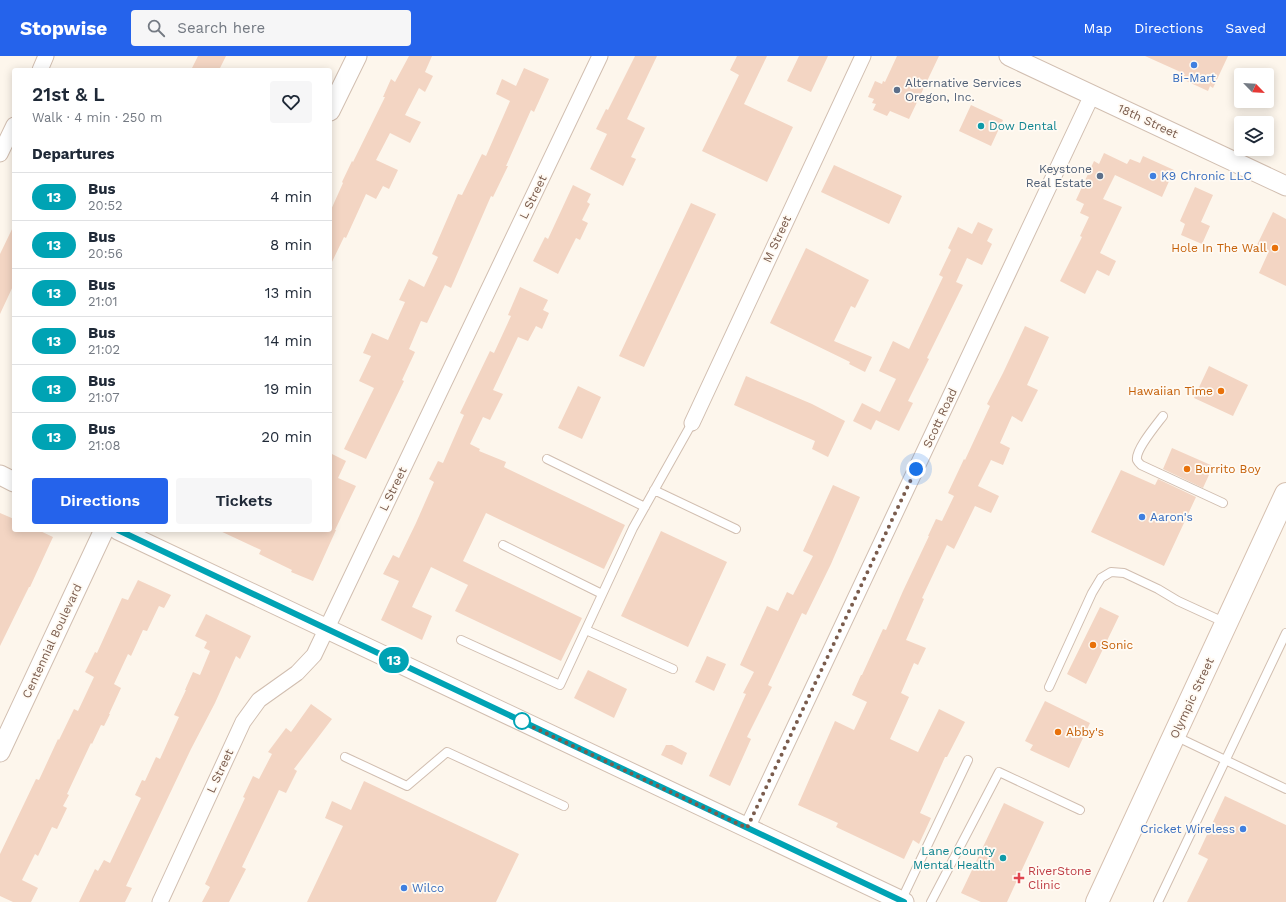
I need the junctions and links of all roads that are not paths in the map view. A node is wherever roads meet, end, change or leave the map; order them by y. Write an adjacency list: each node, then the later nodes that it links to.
1 (46, 56): 6 (street)
2 (357, 56): 8 (street)
3 (600, 56): 27 (street, L Street)
4 (863, 56): 13 (street, M Street)
5 (1009, 56): 7 (street, 18th Street)
6 (41, 68)
7 (1092, 95): 11 (street, 18th Street); 41 (street, Scott Road)
8 (332, 107)
9 (12, 129): 10 (street)
10 (0, 154)
11 (1286, 186)
12 (1163, 416): 19 (lane)
13 (692, 423): 17 (lane)
14 (547, 460): 20 (lane)
15 (0, 475): 16 (street)
16 (12, 481)
17 (654, 490): 20 (lane); 21 (lane)
18 (1285, 500): 26 (main road, Olympic Street)
19 (1223, 503)
20 (645, 507): 25 (lane)
21 (736, 529)
22 (103, 532): 34 (street, Centennial Boulevard)
23 (122, 532): 27 (street)
24 (503, 545): 25 (lane)
25 (602, 594): 28 (lane)
26 (1226, 624): 32 (lane); 33 (main road, Olympic Street)
27 (327, 628): 41 (street); 43 (street, L Street)
28 (586, 630): 30 (lane); 31 (lane)
29 (1286, 632): 37 (lane)
30 (461, 640)
31 (673, 669)
32 (1049, 687)
33 (1174, 736): 37 (lane); 45 (main road, Olympic Street)
34 (0, 752)
35 (345, 757): 39 (lane)
36 (968, 760): 42 (lane)
37 (1226, 760): 38 (lane); 46 (lane)
38 (1286, 789)
39 (564, 806)
40 (1080, 810): 44 (lane)
41 (747, 828): 42 (street)
42 (903, 901)
43 (160, 902)
44 (931, 902)
45 (1097, 902)
46 (1158, 902)

